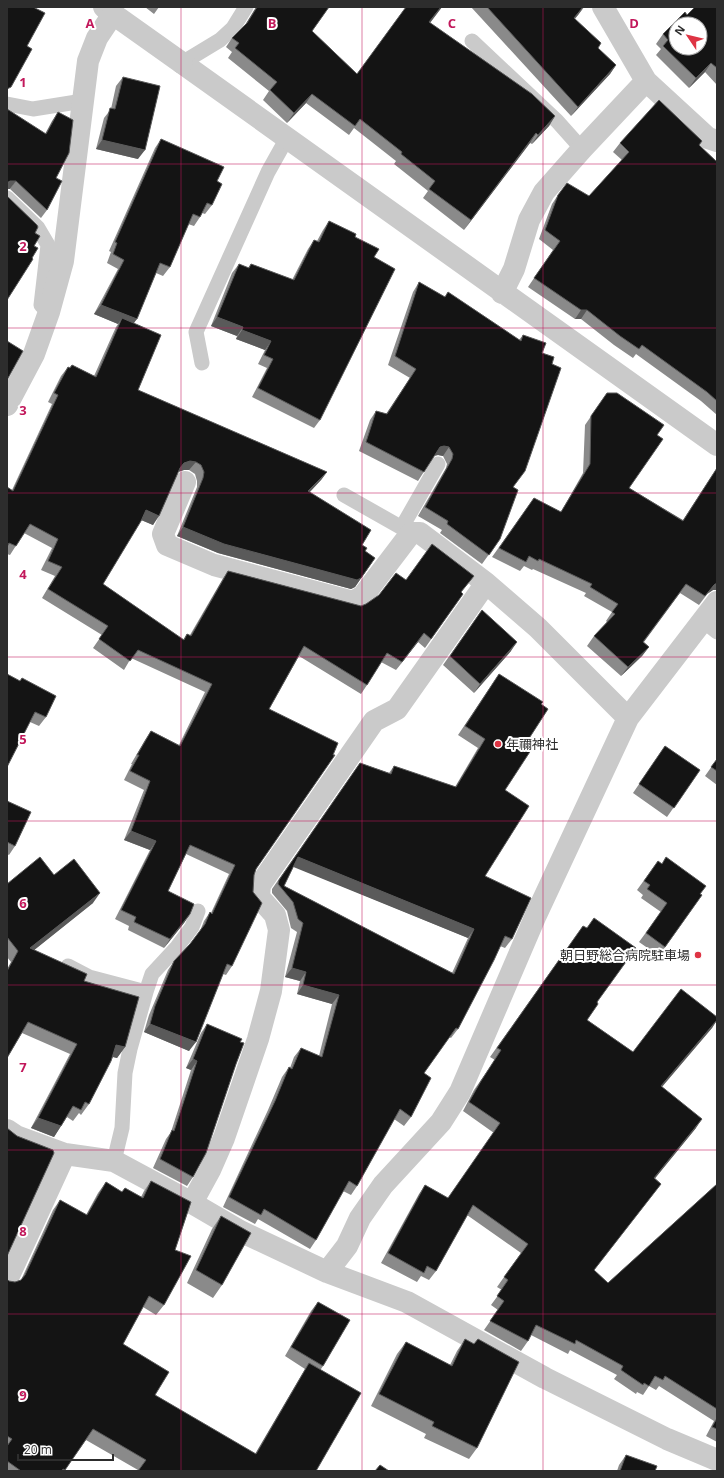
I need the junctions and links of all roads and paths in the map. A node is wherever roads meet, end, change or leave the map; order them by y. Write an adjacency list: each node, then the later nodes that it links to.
1 (246, 7): 5 (lane)
2 (603, 7): 6 (street)
3 (108, 10): 5 (street); 7 (street)
4 (472, 41): 11 (lane)
5 (182, 63): 9 (street)
6 (646, 81): 10 (street); 11 (street)
7 (83, 101): 8 (lane); 14 (street)
8 (7, 104)
9 (287, 138): 13 (street); 15 (lane)
10 (717, 141)
11 (582, 149): 13 (street)
12 (7, 198): 14 (lane)
13 (502, 293): 17 (street)
14 (49, 312): 16 (street)
15 (202, 363)
16 (7, 405)
17 (717, 445)
18 (438, 464): 21 (lane)
19 (184, 482): 21 (street)
20 (344, 495): 21 (lane)
21 (406, 530): 22 (street)
22 (486, 583): 25 (street); 32 (street)
23 (717, 602): 24 (street)
24 (709, 626): 25 (street)
25 (628, 718): 33 (street)
26 (198, 911): 28 (lane)
27 (65, 965): 28 (lane)
28 (146, 992): 31 (lane)
29 (7, 1130): 30 (street)
30 (65, 1154): 31 (street); 34 (street)
31 (114, 1161): 32 (street)
32 (192, 1203): 33 (street)
33 (327, 1272): 35 (street)
34 (7, 1280)
35 (717, 1460)

